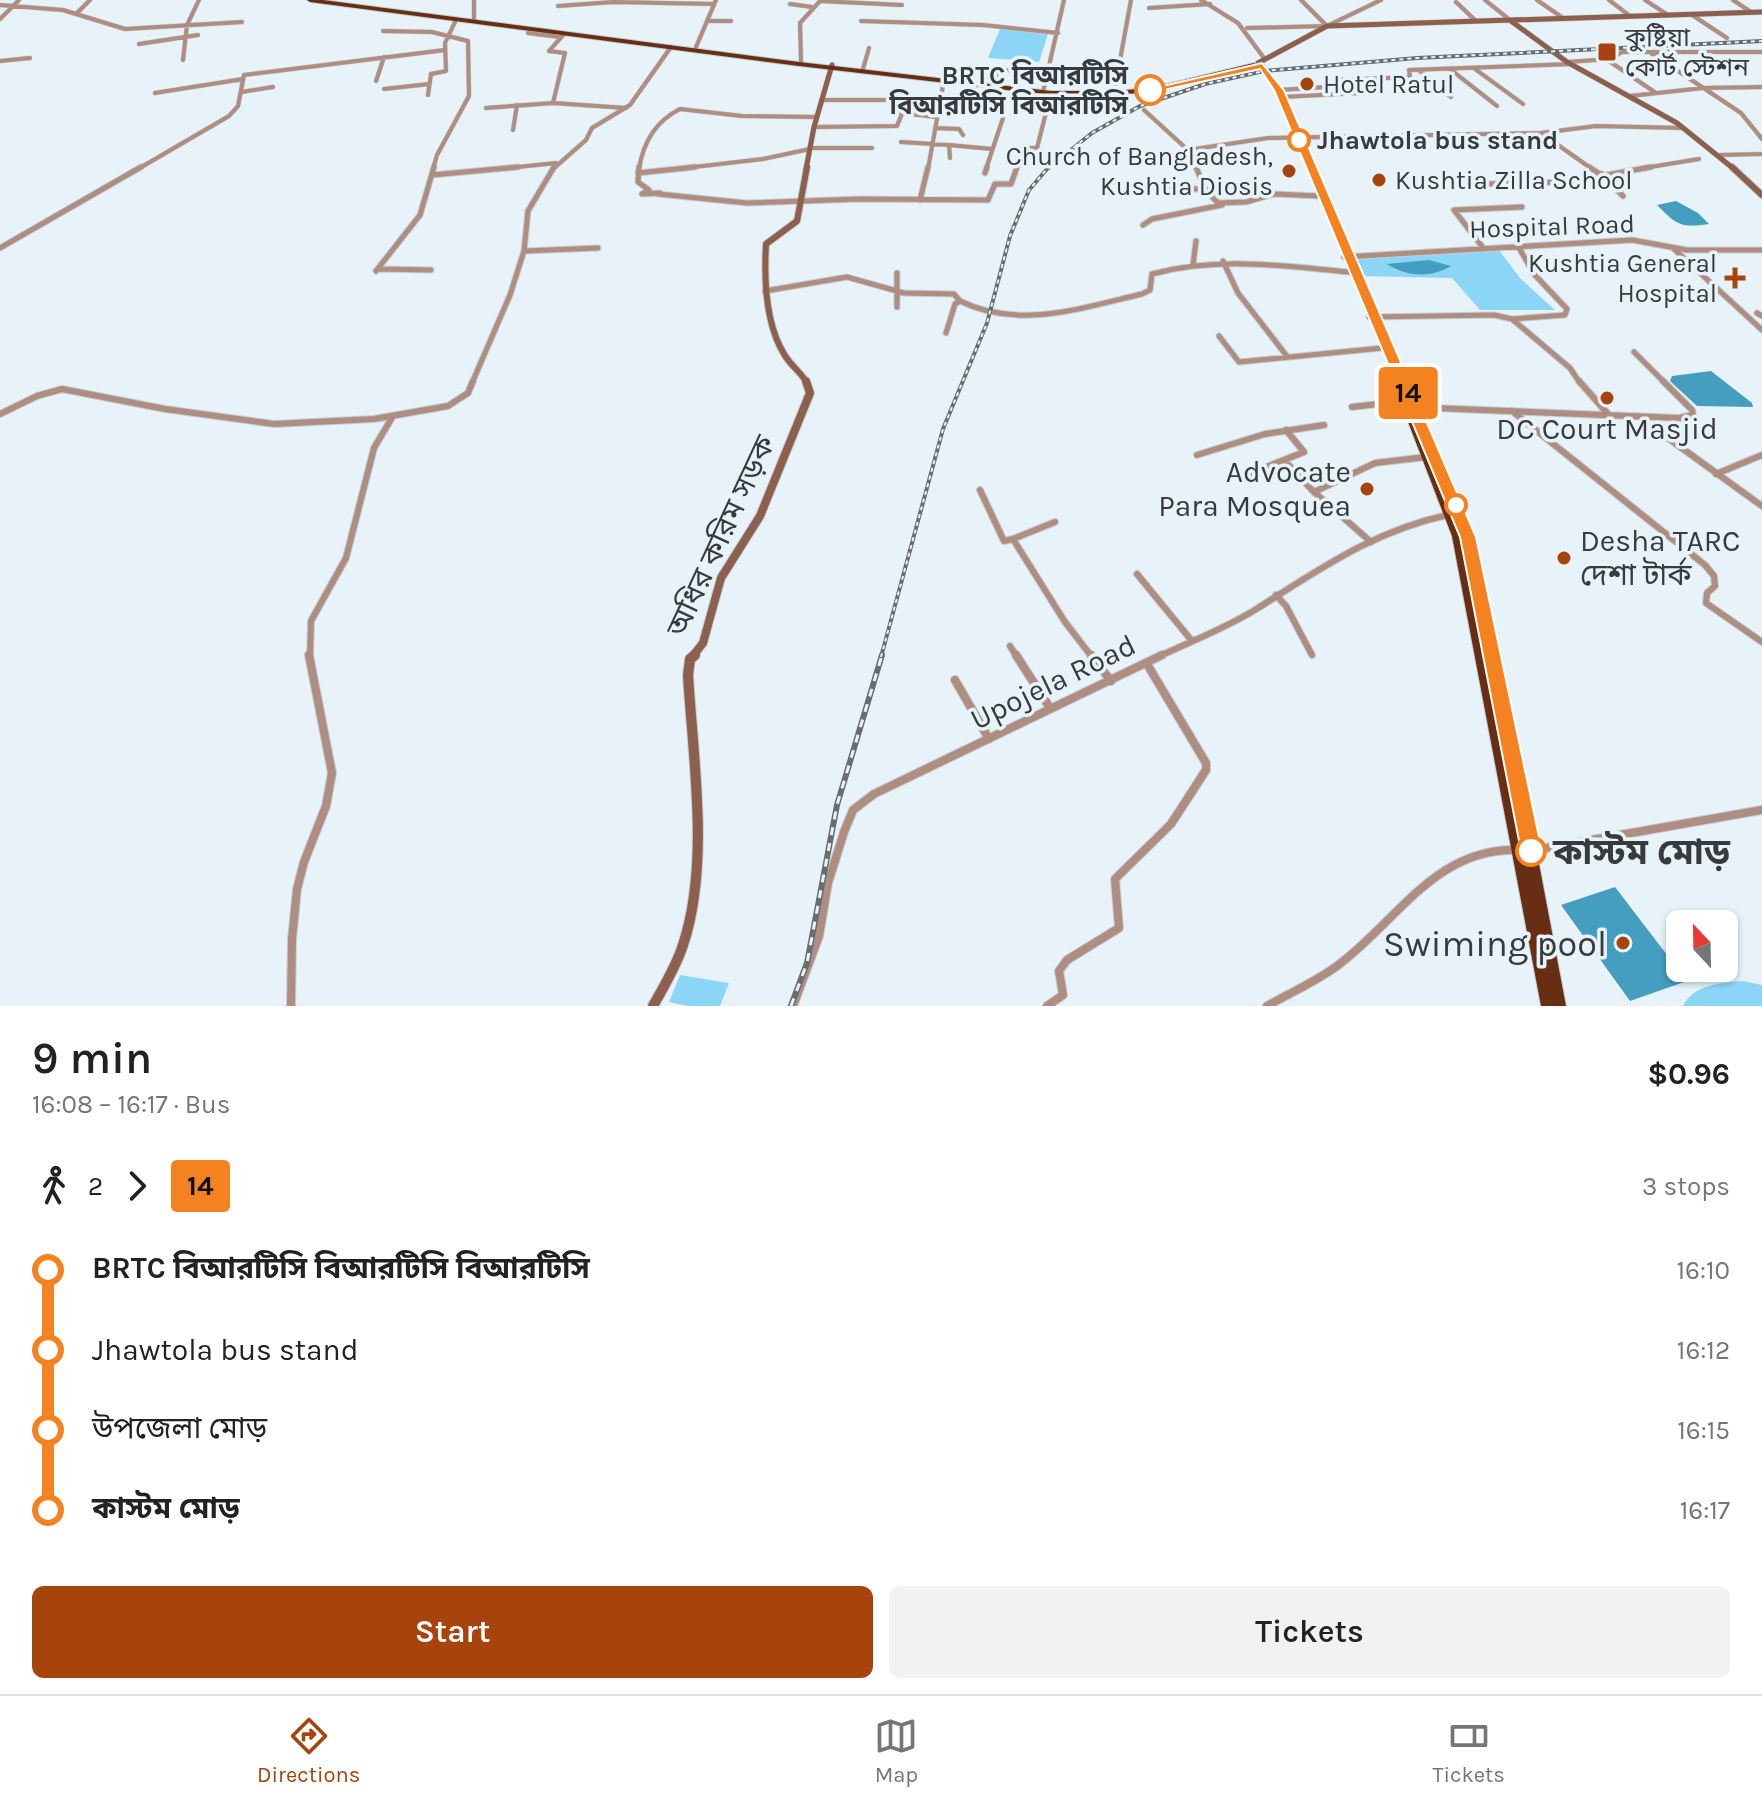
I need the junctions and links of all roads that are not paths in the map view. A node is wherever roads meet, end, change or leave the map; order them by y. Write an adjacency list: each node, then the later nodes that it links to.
1 (19, 0): 25 (street)
2 (90, 0): 32 (street)
3 (199, 0): 47 (street)
4 (310, 0): 18 (highway)
5 (474, 0): 40 (street)
6 (665, 0): 21 (street)
7 (1064, 0): 53 (street)
8 (1131, 0): 76 (street)
9 (1201, 0): 23 (street)
10 (1301, 0): 49 (street)
11 (1381, 0): 49 (street)
12 (1485, 0): 41 (street)
13 (1537, 0): 37 (street)
14 (1609, 0): 36 (street)
15 (1645, 0): 33 (street)
16 (1733, 0): 30 (street)
17 (820, 1): 26 (street); 28 (street)
18 (333, 2): 35 (highway)
19 (715, 2): 21 (street); 42 (street)
20 (1456, 2): 45 (street)
21 (661, 4): 27 (street)
22 (790, 4): 28 (street)
23 (1210, 4): 29 (street); 50 (street)
24 (0, 5): 25 (street)
25 (14, 5): 32 (street); 38 (street)
26 (902, 5)
27 (558, 6)
28 (812, 7): 73 (street)
29 (1149, 8)
30 (1751, 12): 31 (main road); 34 (main road)
31 (1762, 12)
32 (76, 14): 47 (street)
33 (1668, 15): 34 (main road); 36 (main road)
34 (1692, 15): 59 (street)
35 (439, 16): 39 (highway); 40 (highway)
36 (1630, 16): 37 (main road)
37 (1563, 18): 41 (main road)
38 (0, 19)
39 (456, 20): 48 (highway); 57 (street)
40 (474, 20): 48 (highway)
41 (1510, 20): 45 (main road); 75 (main road)
42 (707, 21): 43 (street); 63 (street)
43 (731, 21)
44 (861, 21): 53 (street)
45 (1476, 21): 49 (main road)
46 (242, 22): 47 (street)
47 (187, 25): 58 (street)
48 (509, 25): 55 (highway); 56 (highway)
49 (1327, 26): 50 (street); 77 (main road)
50 (1247, 28): 77 (street)
51 (383, 31): 57 (street)
52 (528, 33): 55 (street)
53 (1058, 33): 83 (street)
54 (198, 35): 58 (street)
55 (562, 35): 56 (highway); 105 (street)
56 (590, 35): 61 (highway); 62 (highway)
57 (449, 36): 65 (street); 139 (street)
58 (184, 37): 60 (street); 71 (street)
59 (1727, 38)
60 (139, 44)
61 (671, 47): 62 (highway); 110 (street)
62 (686, 47): 63 (highway); 78 (highway)
63 (696, 47): 73 (highway)
64 (869, 48): 79 (street)
65 (445, 50): 68 (street); 88 (street)
66 (1648, 51): 67 (street); 70 (street); 92 (street)
67 (1762, 55)
68 (384, 57): 85 (street); 87 (street)
69 (30, 58): 72 (street)
70 (1606, 59): 75 (street); 99 (street)
71 (183, 60)
72 (0, 61)
73 (801, 61): 78 (highway)
74 (1097, 63): 76 (street)
75 (1570, 63): 81 (street); 102 (main road)
76 (1118, 64): 97 (street)
77 (1259, 64): 97 (highway); 101 (highway)
78 (831, 66): 79 (highway); 84 (highway); 104 (main road, অধির করিম সড়ক)
79 (863, 69): 84 (highway)
80 (1450, 69): 81 (street); 82 (street); 108 (street)
81 (1475, 69): 106 (street)
82 (1419, 70): 101 (street); 103 (street)
83 (1049, 71): 89 (street); 95 (street)
84 (889, 74): 86 (highway)
85 (243, 79): 94 (street); 96 (street)
86 (944, 80): 89 (highway); 114 (street)
87 (376, 81)
88 (429, 84): 93 (street); 100 (street)
89 (991, 86): 95 (highway)
90 (273, 87): 94 (street)
91 (1762, 87): 92 (street)
92 (1703, 88): 99 (street); 123 (street)
93 (384, 89)
94 (241, 92): 154 (street)
95 (1047, 92): 97 (highway); 146 (street)
96 (155, 93)
97 (1114, 93)
98 (1358, 93): 101 (street)
99 (1656, 93): 102 (street)
100 (428, 95)
101 (1279, 95): 122 (highway)
102 (1630, 96): 118 (main road)
103 (1451, 97)
104 (821, 100): 112 (street); 113 (main road, অধির করিম সড়ক)
105 (553, 103): 107 (street); 110 (street)
106 (1523, 104)
107 (517, 105): 109 (street); 119 (street)
108 (1497, 106)
109 (486, 108)
110 (626, 108): 135 (street)
111 (1144, 110): 130 (street)
112 (901, 113): 114 (street); 116 (street)
113 (817, 117): 116 (main road, অধির করিম সড়ক); 136 (street)
114 (936, 117): 117 (street)
115 (1003, 118): 129 (street)
116 (814, 127): 128 (main road, অধির করিম সড়ক)
117 (935, 128): 121 (street); 125 (street)
118 (1683, 128): 120 (street); 132 (main road)
119 (513, 130)
120 (1541, 133): 122 (street); 138 (street)
121 (963, 135)
122 (1296, 139): 130 (street); 144 (highway); 150 (highway)
123 (1762, 139)
124 (901, 142): 125 (street)
125 (934, 144): 126 (street); 146 (street)
126 (949, 145): 129 (street); 133 (street)
127 (872, 148): 128 (street)
128 (810, 149): 136 (street); 147 (main road, অধির করিম সড়ক)
129 (992, 149): 137 (street)
130 (1188, 150): 142 (street)
131 (1762, 154): 132 (street)
132 (1720, 155): 143 (main road)
133 (950, 158)
134 (1699, 159): 138 (street)
135 (556, 163): 139 (street); 159 (street)
136 (638, 173): 147 (street)
137 (985, 173)
138 (1601, 174): 140 (street); 145 (street)
139 (432, 175): 163 (street)
140 (1484, 184)
141 (1160, 189): 142 (street)
142 (1205, 189): 148 (street)
143 (1762, 195)
144 (1318, 196): 148 (street); 150 (highway)
145 (1623, 196)
146 (920, 200): 147 (street)
147 (800, 201): 166 (main road, অধির করিম সড়ক)
148 (1222, 205): 151 (street)
149 (1522, 207): 156 (street)
150 (1331, 221): 160 (highway)
151 (1143, 225)
152 (1196, 241): 162 (street)
153 (1518, 246): 156 (street, Hospital Road); 157 (street, Hospital Road); 171 (street)
154 (0, 248)
155 (598, 248): 159 (street)
156 (1484, 249): 160 (street, Hospital Road)
157 (1674, 249): 158 (street, Hospital Road); 172 (street)
158 (1762, 250)
159 (524, 251): 183 (street)
160 (1345, 257): 165 (highway)
161 (1223, 261): 162 (street); 165 (street); 177 (street)
162 (1193, 265): 168 (street)
163 (431, 270)
164 (897, 273): 167 (street)
165 (1354, 279): 170 (highway)
166 (765, 291): 167 (street); 215 (main road, অধির করিম সড়ক)
167 (896, 291): 168 (street); 169 (street)
168 (960, 301): 173 (street)
169 (897, 307)
170 (1372, 317): 171 (street); 175 (highway); 178 (highway)
171 (1512, 319): 182 (street)
172 (1762, 330)
173 (946, 333)
174 (1219, 336): 177 (street)
175 (1382, 348): 177 (street); 178 (highway)
176 (1634, 352): 182 (street)
177 (1286, 355)
178 (1408, 405): 179 (street); 180 (street); 189 (highway); 196 (highway)
179 (1352, 407)
180 (1512, 411): 182 (street); 203 (street)
181 (0, 414): 183 (street)
182 (1608, 415)
183 (393, 416): 214 (street)
184 (1324, 425): 186 (street)
185 (1654, 428): 192 (street)
186 (1286, 430): 187 (street); 190 (street)
187 (1197, 455)
188 (1762, 455): 192 (street)
189 (1428, 457): 194 (street); 196 (highway)
190 (1284, 460): 191 (street); 194 (street)
191 (1249, 474)
192 (1716, 474): 195 (street)
193 (980, 490): 198 (street)
194 (1314, 492): 199 (street)
195 (1762, 506)
196 (1454, 514): 199 (street, Upojela Road); 212 (highway)
197 (1055, 522): 198 (street)
198 (1013, 539): 208 (street)
199 (1371, 542): 201 (street, Upojela Road)
200 (1137, 574): 202 (street)
201 (1276, 595): 202 (street, Upojela Road); 205 (street)
202 (1192, 641): 206 (street, Upojela Road)
203 (1762, 642)
204 (1010, 646): 209 (street)
205 (1312, 655)
206 (1147, 664): 208 (street, Upojela Road); 213 (street)
207 (955, 680): 210 (street)
208 (1111, 681): 209 (street, Upojela Road)
209 (1050, 708): 210 (street, Upojela Road)
210 (989, 739): 216 (street, Upojela Road)
211 (1762, 810): 212 (street)
212 (1526, 851): 219 (street); 220 (highway); 221 (highway)
213 (1062, 998): 217 (street); 218 (street)
214 (291, 1006)
215 (653, 1006)
216 (793, 1006)
217 (1047, 1006)
218 (1071, 1006)
219 (1267, 1006)
220 (1548, 1006)
221 (1559, 1006)

